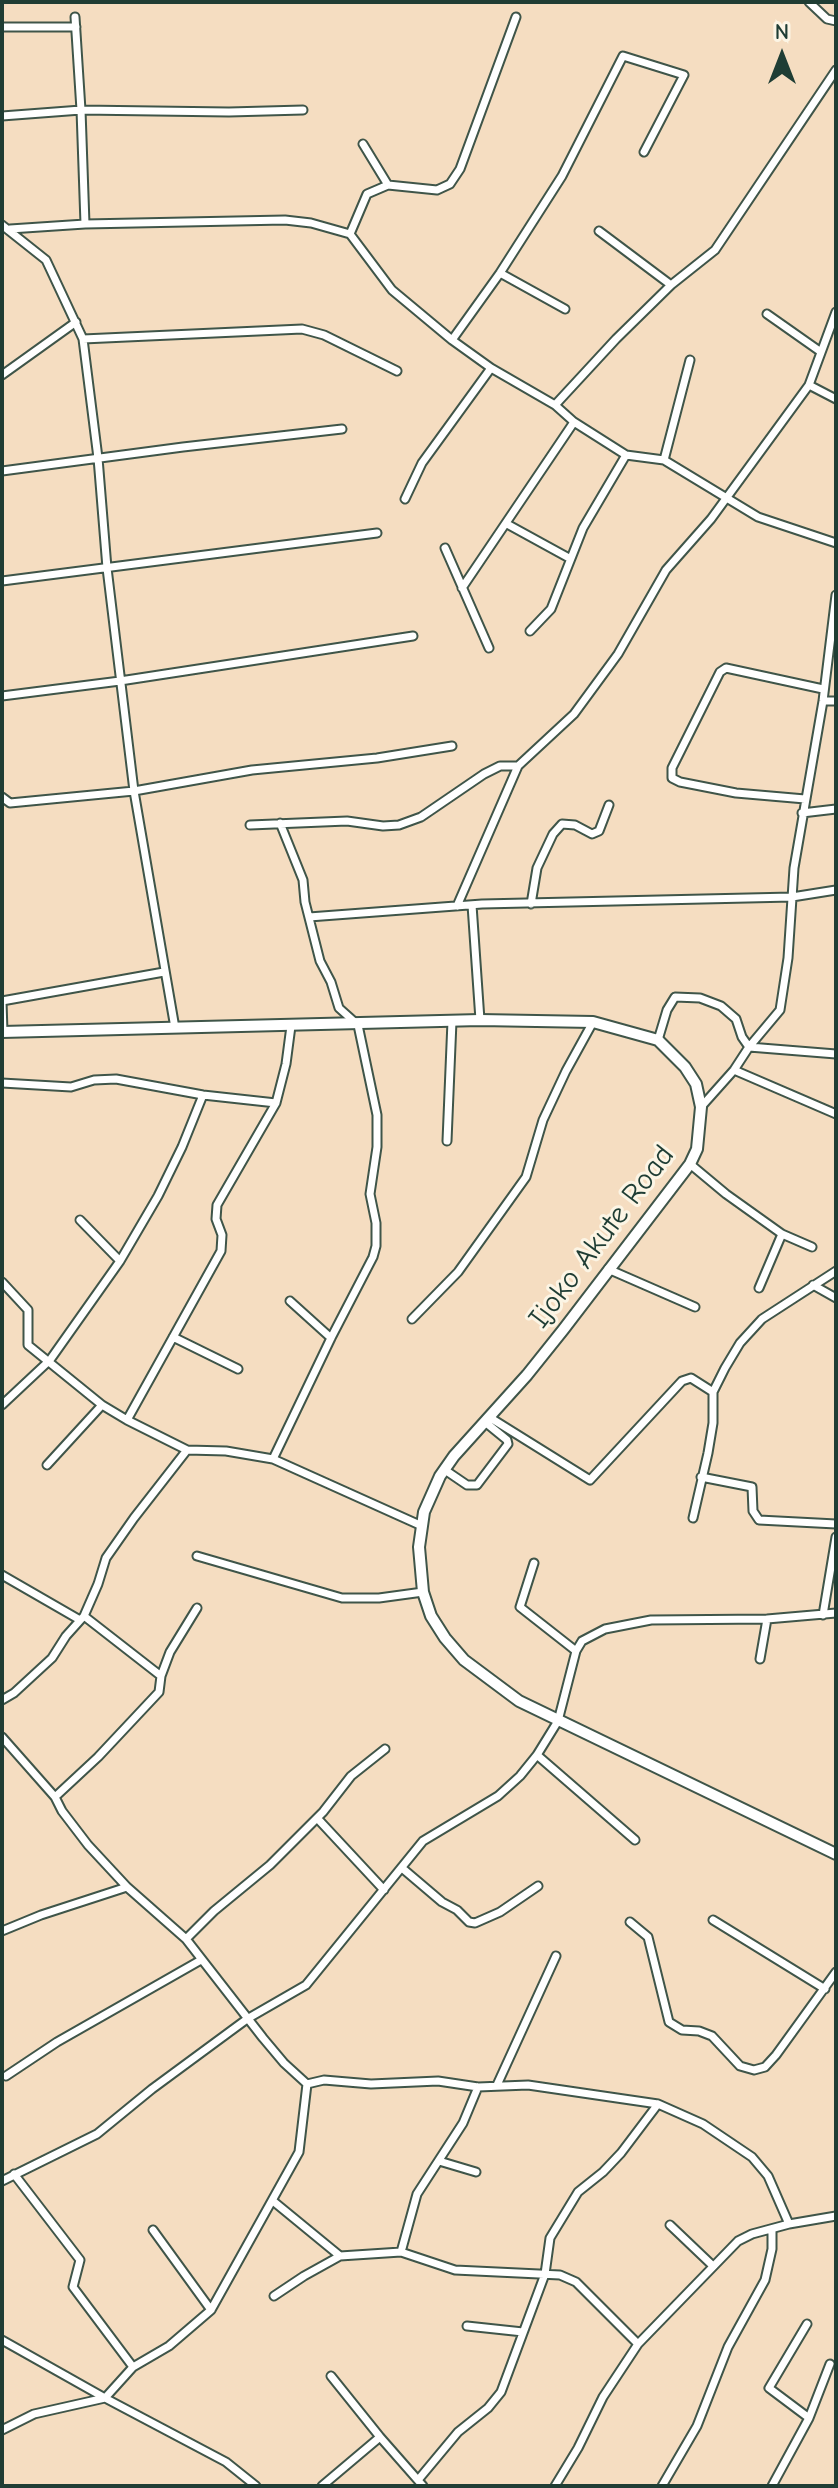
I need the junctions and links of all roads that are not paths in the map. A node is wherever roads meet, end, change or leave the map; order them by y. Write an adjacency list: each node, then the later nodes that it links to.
1 (809, 2): 4 (street)
2 (75, 17): 6 (street)
3 (516, 17): 13 (street)
4 (836, 21)
5 (2, 27): 6 (street)
6 (76, 27): 8 (street)
7 (836, 70): 19 (street)
8 (81, 110): 9 (street); 10 (street); 14 (street)
9 (303, 110)
10 (2, 116)
11 (363, 144): 13 (street)
12 (644, 152): 18 (street)
13 (388, 185): 17 (street)
14 (85, 224): 15 (street); 17 (street)
15 (4, 226): 23 (street)
16 (599, 231): 19 (street)
17 (350, 234): 25 (street)
18 (500, 273): 20 (street); 25 (street)
19 (671, 285): 33 (street)
20 (565, 309)
21 (836, 312): 26 (street)
22 (767, 314): 26 (street)
23 (76, 322): 24 (street); 30 (street)
24 (83, 339): 29 (street); 37 (street)
25 (452, 340): 28 (street)
26 (821, 352): 31 (street)
27 (690, 360): 38 (street)
28 (491, 368): 33 (street); 40 (street)
29 (397, 371)
30 (2, 375)
31 (809, 385): 32 (street); 41 (street)
32 (836, 399)
33 (555, 405): 34 (street)
34 (574, 422): 36 (street); 42 (street)
35 (342, 429): 37 (street)
36 (626, 455): 38 (street); 46 (street)
37 (98, 458): 39 (street); 47 (street)
38 (664, 460): 41 (street)
39 (2, 471)
40 (405, 499)
41 (724, 499): 44 (street); 60 (street)
42 (507, 524): 46 (street); 49 (street)
43 (377, 533): 47 (street)
44 (836, 543)
45 (445, 548): 49 (street)
46 (569, 558): 51 (street)
47 (107, 568): 48 (street); 54 (street)
48 (2, 581)
49 (462, 588): 53 (street)
50 (836, 595): 55 (street)
51 (530, 631)
52 (413, 636): 54 (street)
53 (489, 648)
54 (120, 681): 56 (street); 61 (street)
55 (823, 689): 57 (street); 63 (street)
56 (2, 696)
57 (823, 701): 58 (street); 63 (street)
58 (836, 701)
59 (452, 746): 61 (street)
60 (518, 766): 67 (street); 73 (street)
61 (134, 791): 62 (street); 75 (street)
62 (2, 797)
63 (805, 799): 66 (street)
64 (609, 805): 71 (street)
65 (836, 809): 66 (street)
66 (802, 813): 70 (street)
67 (280, 823): 68 (street); 74 (street)
68 (250, 825)
69 (836, 890): 70 (street)
70 (792, 897): 71 (street); 85 (street)
71 (531, 904): 72 (street)
72 (472, 905): 73 (street); 77 (street)
73 (457, 906): 74 (street)
74 (309, 917): 80 (street)
75 (164, 972): 76 (street); 82 (street)
76 (2, 1001): 83 (street)
77 (480, 1020): 78 (main road); 79 (main road)
78 (452, 1021): 80 (main road); 93 (street)
79 (593, 1022): 84 (main road); 107 (street)
80 (358, 1025): 81 (main road); 109 (street)
81 (291, 1026): 82 (main road); 90 (street)
82 (175, 1028): 83 (main road)
83 (2, 1032)
84 (658, 1040): 85 (street); 91 (main road, Ijoko Akute Road)
85 (749, 1047): 86 (street); 87 (street)
86 (836, 1054)
87 (734, 1070): 91 (street); 92 (street)
88 (2, 1083): 89 (street)
89 (203, 1095): 90 (street); 98 (street)
90 (276, 1103): 108 (street)
91 (701, 1107): 94 (main road, Ijoko Akute Road)
92 (836, 1114)
93 (447, 1141)
94 (690, 1164): 96 (street); 99 (main road, Ijoko Akute Road)
95 (80, 1220): 98 (street)
96 (782, 1234): 97 (street); 103 (street)
97 (812, 1247)
98 (120, 1261): 110 (street)
99 (608, 1269): 106 (street); 116 (main road, Ijoko Akute Road)
100 (836, 1271): 102 (street)
101 (2, 1282): 110 (street)
102 (813, 1285): 104 (street); 112 (street)
103 (759, 1288)
104 (836, 1298)
105 (290, 1301): 109 (street)
106 (695, 1307)
107 (412, 1319)
108 (173, 1337): 111 (street); 115 (street)
109 (331, 1338): 118 (street)
110 (50, 1360): 113 (street); 114 (street)
111 (238, 1369)
112 (713, 1392): 116 (street); 121 (street)
113 (4, 1399)
114 (102, 1405): 115 (street); 119 (street)
115 (127, 1420): 117 (street)
116 (487, 1420): 120 (main road, Ijoko Akute Road); 120 (street)
117 (187, 1450): 118 (street); 133 (street)
118 (273, 1459): 124 (street)
119 (47, 1465)
120 (445, 1470): 124 (main road, Ijoko Akute Road)
121 (701, 1477): 122 (street); 123 (street)
122 (693, 1518)
123 (836, 1524)
124 (422, 1526): 129 (main road, Ijoko Akute Road)
125 (836, 1537): 132 (street)
126 (197, 1556): 129 (street)
127 (534, 1563): 135 (street)
128 (2, 1575): 133 (street)
129 (423, 1592): 139 (main road, Ijoko Akute Road)
130 (197, 1608): 137 (street)
131 (836, 1613): 132 (street)
132 (823, 1615): 134 (street)
133 (82, 1618): 137 (street); 138 (street)
134 (767, 1619): 135 (street); 136 (street)
135 (576, 1651): 139 (street)
136 (760, 1659)
137 (161, 1676): 143 (street)
138 (2, 1700)
139 (558, 1721): 142 (street); 146 (main road, Ijoko Akute Road)
140 (2, 1737): 143 (street)
141 (385, 1749): 144 (street)
142 (537, 1755): 145 (street); 147 (street)
143 (55, 1797): 149 (street)
144 (317, 1818): 150 (street); 154 (street)
145 (635, 1840)
146 (836, 1854)
147 (402, 1868): 148 (street); 150 (street)
148 (538, 1886)
149 (127, 1887): 153 (street); 154 (street)
150 (384, 1890): 159 (street)
151 (713, 1920): 158 (street)
152 (630, 1922): 158 (street)
153 (2, 1931)
154 (186, 1939): 156 (street)
155 (556, 1956): 162 (street)
156 (201, 1960): 159 (street); 160 (street)
157 (836, 1972): 158 (street)
158 (825, 1989)
159 (247, 2019): 161 (street); 167 (street)
160 (6, 2076)
161 (307, 2084): 163 (street); 169 (street)
162 (497, 2085): 163 (street); 164 (street)
163 (478, 2087): 165 (street)
164 (658, 2104): 171 (street); 178 (street)
165 (439, 2161): 166 (street); 175 (street)
166 (476, 2172)
167 (14, 2174): 168 (street); 187 (street)
168 (2, 2181)
169 (273, 2201): 176 (street); 180 (street)
170 (836, 2216): 171 (street)
171 (789, 2224): 173 (street)
172 (670, 2225): 177 (street)
173 (772, 2229): 177 (street); 197 (street)
174 (153, 2230): 180 (street)
175 (401, 2252): 176 (street); 178 (street)
176 (340, 2256): 179 (street)
177 (713, 2266): 185 (street)
178 (545, 2274): 183 (street); 185 (street)
179 (274, 2296)
180 (211, 2310): 187 (street)
181 (807, 2324): 190 (street)
182 (467, 2326): 183 (street)
183 (523, 2332): 193 (street)
184 (2, 2340): 189 (street)
185 (638, 2344): 196 (street)
186 (830, 2364): 190 (street)
187 (133, 2367): 189 (street)
188 (331, 2376): 192 (street)
189 (105, 2398): 191 (street); 194 (street)
190 (809, 2418): 198 (street)
191 (2, 2430)
192 (380, 2437): 193 (street); 195 (street)
193 (421, 2483)
194 (256, 2486)
195 (322, 2486)
196 (555, 2486)
197 (662, 2486)
198 (772, 2486)

